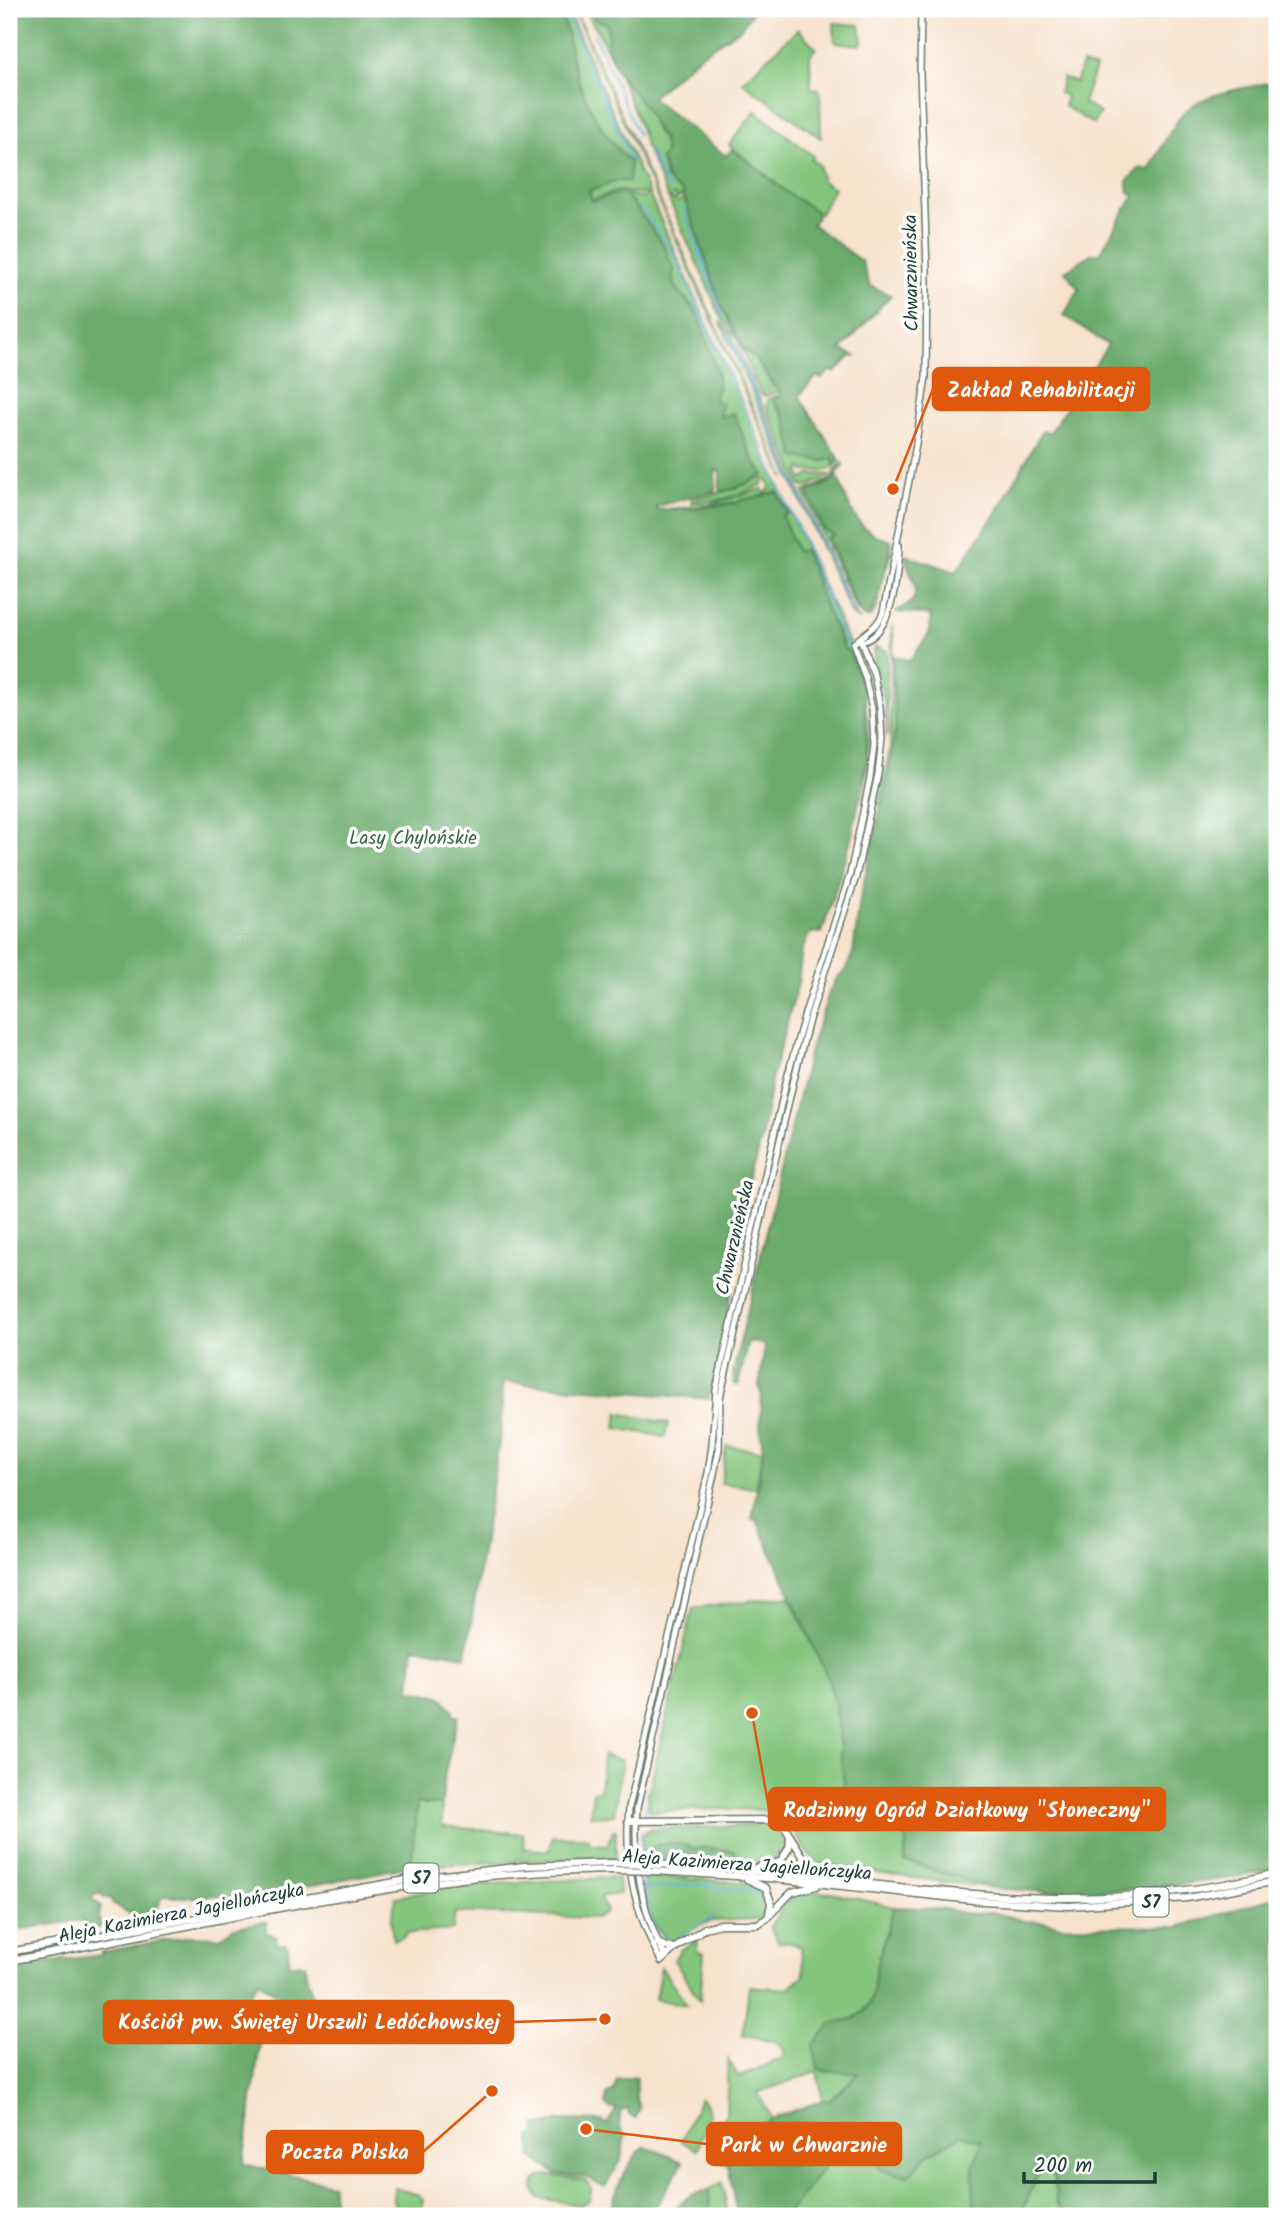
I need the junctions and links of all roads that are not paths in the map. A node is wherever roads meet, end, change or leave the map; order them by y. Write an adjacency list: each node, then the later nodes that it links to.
1 (921, 9): 2 (main road, Chwarznieńska)
2 (632, 1821): 3 (highway); 13 (main road, Chwarznieńska); 16 (main road, Chwarznieńska)
3 (790, 1836): 5 (highway); 8 (highway)
4 (653, 1867): 5 (highway, Aleja Kazimierza Jagiellończyka / S7); 7 (highway, Aleja Kazimierza Jagiellończyka / S7); 12 (highway, Aleja Kazimierza Jagiellończyka / S7, bridge)
5 (744, 1869): 8 (highway, Aleja Kazimierza Jagiellończyka / S7)
6 (1277, 1873): 8 (highway, Aleja Kazimierza Jagiellończyka / S7)
7 (739, 1876): 10 (highway, Aleja Kazimierza Jagiellończyka / S7); 11 (highway)
8 (837, 1879)
9 (1277, 1881): 10 (highway, Aleja Kazimierza Jagiellończyka / S7)
10 (828, 1884): 11 (highway)
11 (769, 1915): 14 (highway)
12 (199, 1920): 15 (highway, Aleja Kazimierza Jagiellończyka / S7); 17 (highway, Aleja Kazimierza Jagiellończyka / S7)
13 (658, 1943): 14 (highway); 16 (main road, Chwarznieńska)
14 (675, 1948): 16 (highway)
15 (9, 1951)
16 (663, 1958)
17 (9, 1961)

